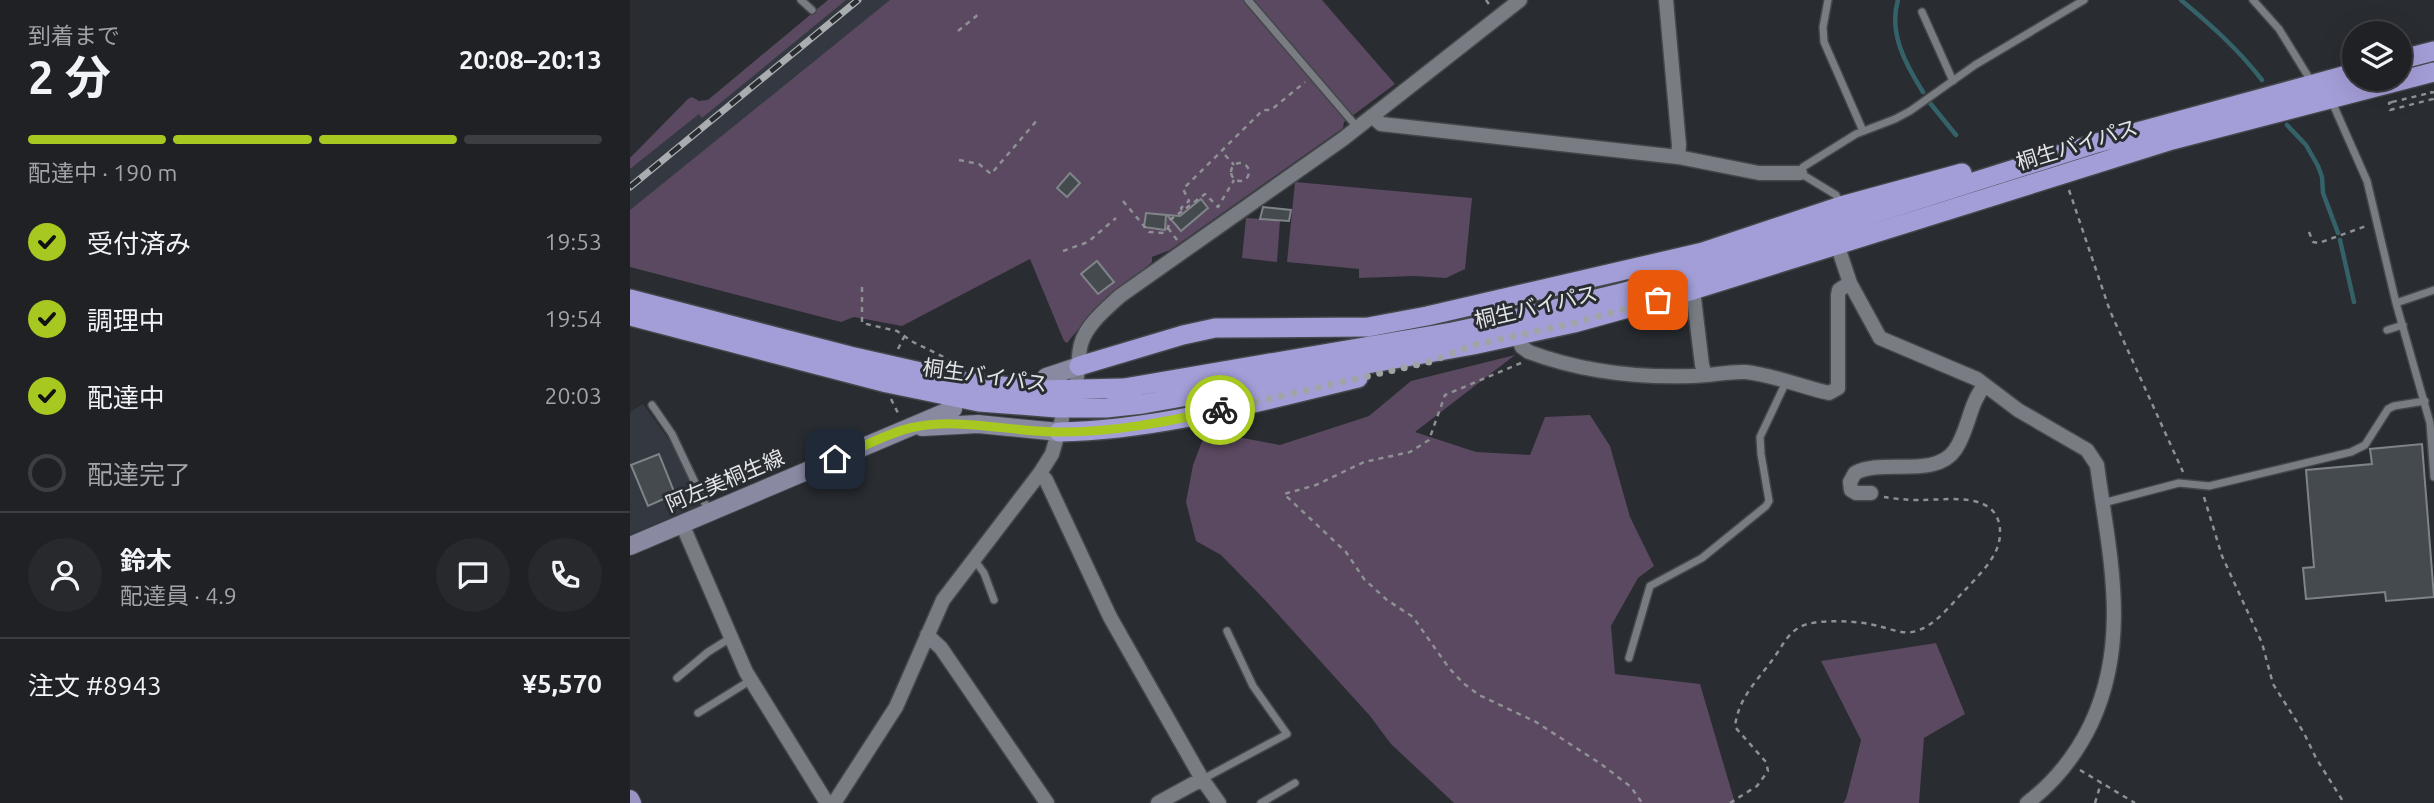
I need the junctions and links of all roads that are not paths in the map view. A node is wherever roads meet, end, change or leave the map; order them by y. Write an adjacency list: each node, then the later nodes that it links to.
1 (801, 0): 8 (lane)
2 (1248, 0): 18 (lane)
3 (1520, 0): 17 (street)
4 (1666, 0): 20 (street)
5 (1828, 0): 19 (lane)
6 (2084, 0): 14 (lane)
7 (2253, 0): 15 (lane)
8 (812, 10)
9 (1922, 12): 14 (lane)
10 (2434, 51): 11 (highway)
11 (2412, 57)
12 (2342, 76): 15 (highway, 桐生バイパス)
13 (2432, 79): 16 (highway, 桐生バイパス)
14 (1953, 81): 19 (lane)
15 (2312, 84): 21 (highway, 桐生バイパス)
16 (2331, 98): 24 (highway, 桐生バイパス); 29 (lane)
17 (1372, 116): 18 (street); 20 (street)
18 (1357, 127): 35 (street)
19 (1863, 131): 22 (lane)
20 (1678, 157): 22 (street)
21 (2024, 166): 23 (highway); 28 (highway, 桐生バイパス)
22 (1800, 173): 23 (lane)
23 (1841, 206): 35 (highway)
24 (1837, 244): 25 (street); 26 (highway, 桐生バイパス)
25 (1850, 284): 38 (street); 39 (street)
26 (1693, 290): 33 (highway, 桐生バイパス); 36 (street)
27 (2434, 290): 29 (lane)
28 (630, 299)
29 (2396, 303): 31 (lane)
30 (630, 316): 34 (highway, 桐生バイパス)
31 (2403, 325): 32 (lane); 40 (lane)
32 (2388, 330)
33 (1523, 344): 34 (highway, 桐生バイパス); 36 (street)
34 (1473, 345): 44 (highway)
35 (1078, 371): 37 (main road)
36 (1705, 375): 38 (street)
37 (1046, 377)
38 (1786, 382): 57 (lane)
39 (1984, 384): 47 (street); 48 (street)
40 (2425, 401): 46 (lane); 48 (lane)
41 (652, 405): 49 (lane)
42 (953, 409): 43 (main road, 阿左美桐生線)
43 (906, 425): 44 (main road); 49 (main road, 阿左美桐生線)
44 (1061, 426): 45 (street)
45 (1040, 473): 52 (street); 61 (street)
46 (2434, 477)
47 (1871, 493)
48 (2102, 503): 69 (street)
49 (709, 512): 50 (main road, 阿左美桐生線)
50 (682, 524): 51 (main road, 阿左美桐生線); 56 (street)
51 (630, 545)
52 (973, 558): 53 (lane); 55 (street)
53 (994, 600)
54 (1227, 631): 61 (lane)
55 (927, 635): 64 (street); 65 (street)
56 (732, 637): 58 (lane); 59 (street)
57 (1629, 659)
58 (677, 678)
59 (752, 680): 60 (lane); 63 (street)
60 (698, 713)
61 (1202, 779): 66 (street); 67 (street)
62 (1295, 783): 68 (lane)
63 (827, 803)
64 (834, 803)
65 (1047, 803)
66 (1158, 803)
67 (1219, 803)
68 (1261, 803)
69 (2027, 803)

